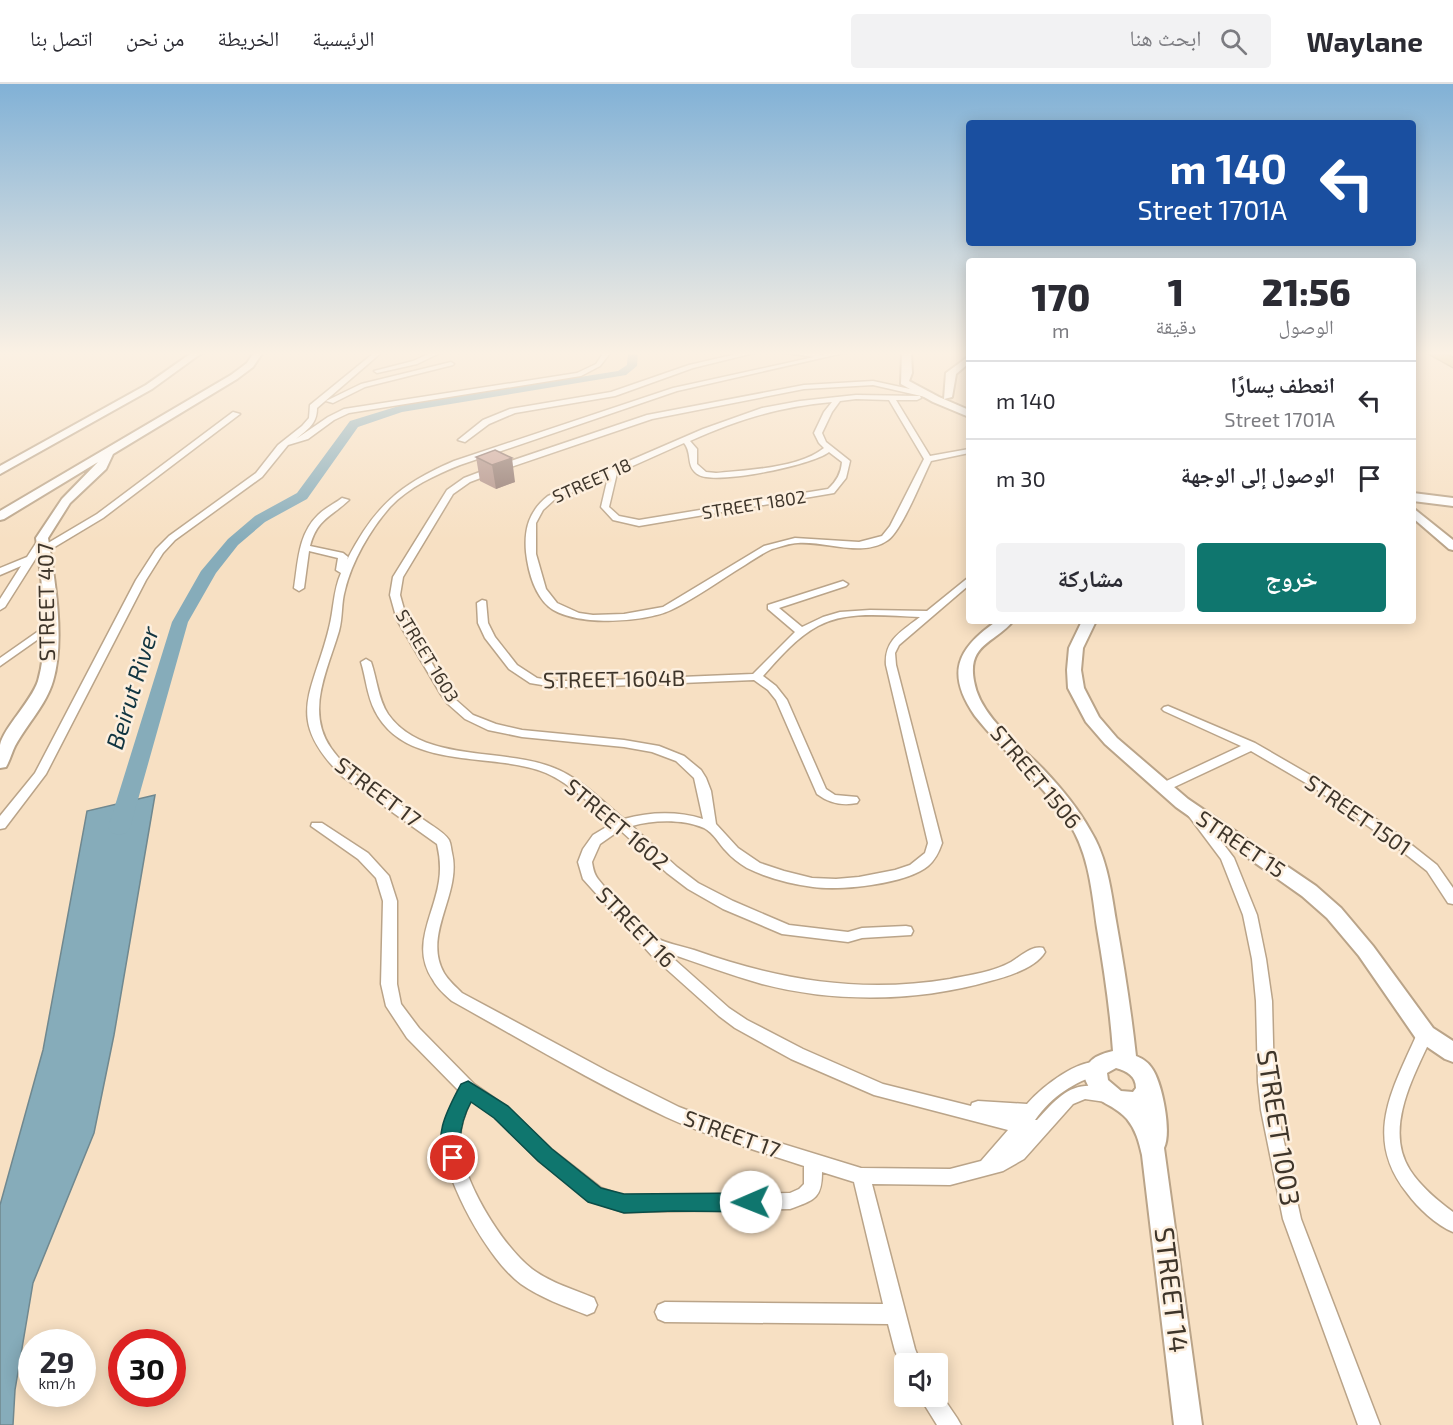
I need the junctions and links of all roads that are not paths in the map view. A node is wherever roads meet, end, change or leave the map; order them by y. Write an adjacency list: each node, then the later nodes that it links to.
1 (236, 414): 26 (street)
2 (100, 415): 19 (street)
3 (171, 415): 16 (street)
4 (314, 415): 14 (street)
5 (336, 415): 14 (street)
6 (503, 415): 12 (street)
7 (601, 415): 31 (street, STREET 17)
8 (668, 415): 54 (street, STREET 1603)
9 (753, 415): 13 (street, STREET 18)
10 (828, 415): 15 (street, STREET 1802)
11 (901, 415): 18 (street)
12 (462, 440)
13 (686, 440): 15 (street); 20 (street, STREET 18)
14 (285, 443): 53 (street)
15 (830, 447): 20 (street, STREET 1802)
16 (108, 452): 25 (street); 26 (street, STREET 407)
17 (966, 452): 18 (street)
18 (927, 459): 20 (street, STREET 18)
19 (0, 471)
20 (614, 471)
21 (345, 500): 28 (street)
22 (1453, 502): 23 (street)
23 (1416, 503)
24 (1416, 505): 27 (street)
25 (0, 516)
26 (43, 545): 29 (street); 40 (street, STREET 407)
27 (1453, 546)
28 (306, 548): 31 (street); 34 (street)
29 (29, 559): 30 (street); 36 (street)
30 (0, 572)
31 (347, 572): 72 (street, STREET 17)
32 (966, 582): 37 (street)
33 (843, 584): 41 (street)
34 (299, 588)
35 (482, 603): 44 (street, STREET 1604B)
36 (0, 608)
37 (928, 614): 41 (street); 54 (street)
38 (1002, 624): 62 (street, STREET 1506)
39 (1088, 624): 49 (street, STREET 15)
40 (50, 626): 43 (street); 47 (street, STREET 407)
41 (802, 633): 44 (street)
42 (366, 662): 52 (street, STREET 1602)
43 (0, 663)
44 (756, 676): 50 (street)
45 (1168, 709): 46 (street, STREET 1501)
46 (1251, 746): 49 (street); 56 (street, STREET 1501)
47 (4, 748): 48 (street, STREET 407)
48 (0, 763)
49 (1164, 787): 51 (street, STREET 15)
50 (854, 800)
51 (1182, 803): 60 (street, STREET 15); 83 (street, STREET 1003)
52 (622, 824): 54 (street, STREET 16); 57 (street, STREET 1602); 58 (street, STREET 16)
53 (0, 825)
54 (711, 825)
55 (317, 826): 64 (street)
56 (1453, 899)
57 (906, 931)
58 (644, 938): 59 (street); 67 (street, STREET 16)
59 (1038, 952)
60 (1425, 1034): 61 (street, STREET 15); 75 (street)
61 (1453, 1053)
62 (1125, 1060): 63 (street); 65 (street)
63 (1096, 1068): 66 (street); 68 (street)
64 (468, 1089): 72 (street); 76 (street)
65 (1148, 1090): 66 (street); 71 (street)
66 (1115, 1099): 70 (street, STREET 17); 71 (street)
67 (941, 1105): 68 (street, STREET 16); 69 (street, STREET 16)
68 (1031, 1111): 69 (street)
69 (1012, 1123): 70 (street, STREET 16); 73 (street)
70 (1041, 1128): 73 (street, STREET 17)
71 (1154, 1155): 82 (street, STREET 14)
72 (813, 1162): 74 (street, STREET 17)
73 (984, 1169): 74 (street, STREET 17)
74 (861, 1176): 78 (street)
75 (1453, 1222)
76 (587, 1305)
77 (665, 1312): 78 (street)
78 (896, 1314): 79 (street)
79 (906, 1353)
80 (937, 1407): 81 (street)
81 (950, 1425)
82 (1188, 1425)
83 (1369, 1425)

